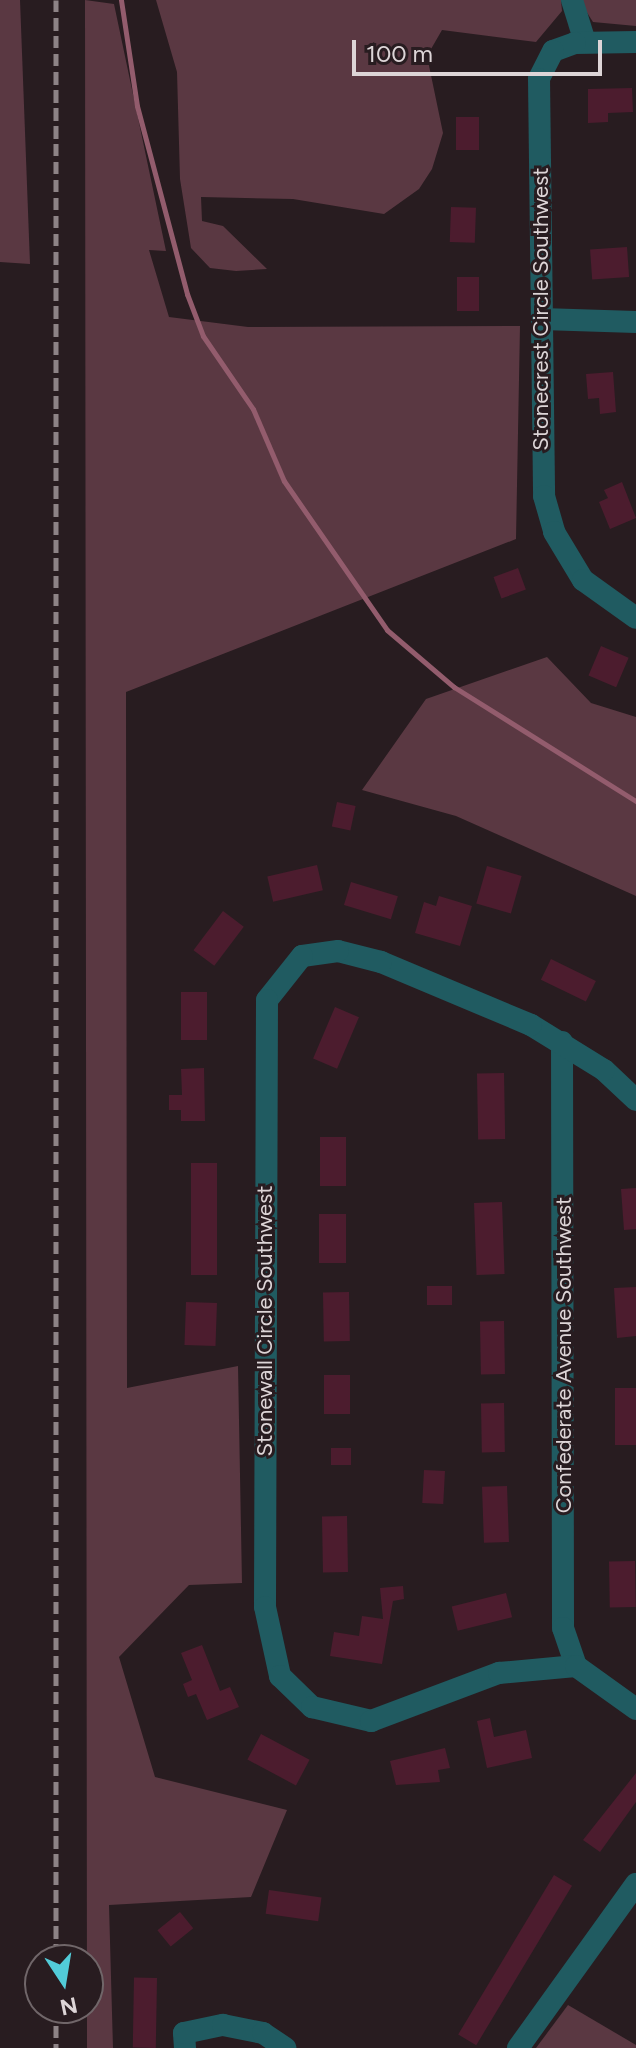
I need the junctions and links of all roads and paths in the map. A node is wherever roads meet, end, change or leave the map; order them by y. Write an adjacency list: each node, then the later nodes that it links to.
1 (572, 0): 2 (street)
2 (585, 42): 3 (street, Stonecrest Circle Southwest); 4 (street, Stonecrest Circle Southwest)
3 (636, 42)
4 (542, 319): 5 (street); 6 (street, Stonecrest Circle Southwest)
5 (636, 322)
6 (636, 618)
7 (562, 1042): 8 (street, Stonewall Circle Southwest); 9 (street, Confederate Avenue Southwest); 9 (street, Stonewall Circle Southwest)
8 (636, 1100)
9 (576, 1666): 10 (street)
10 (636, 1709)
11 (636, 1884): 15 (street)
12 (246, 2039): 13 (street); 14 (street)
13 (185, 2048)
14 (285, 2048)
15 (518, 2048)

